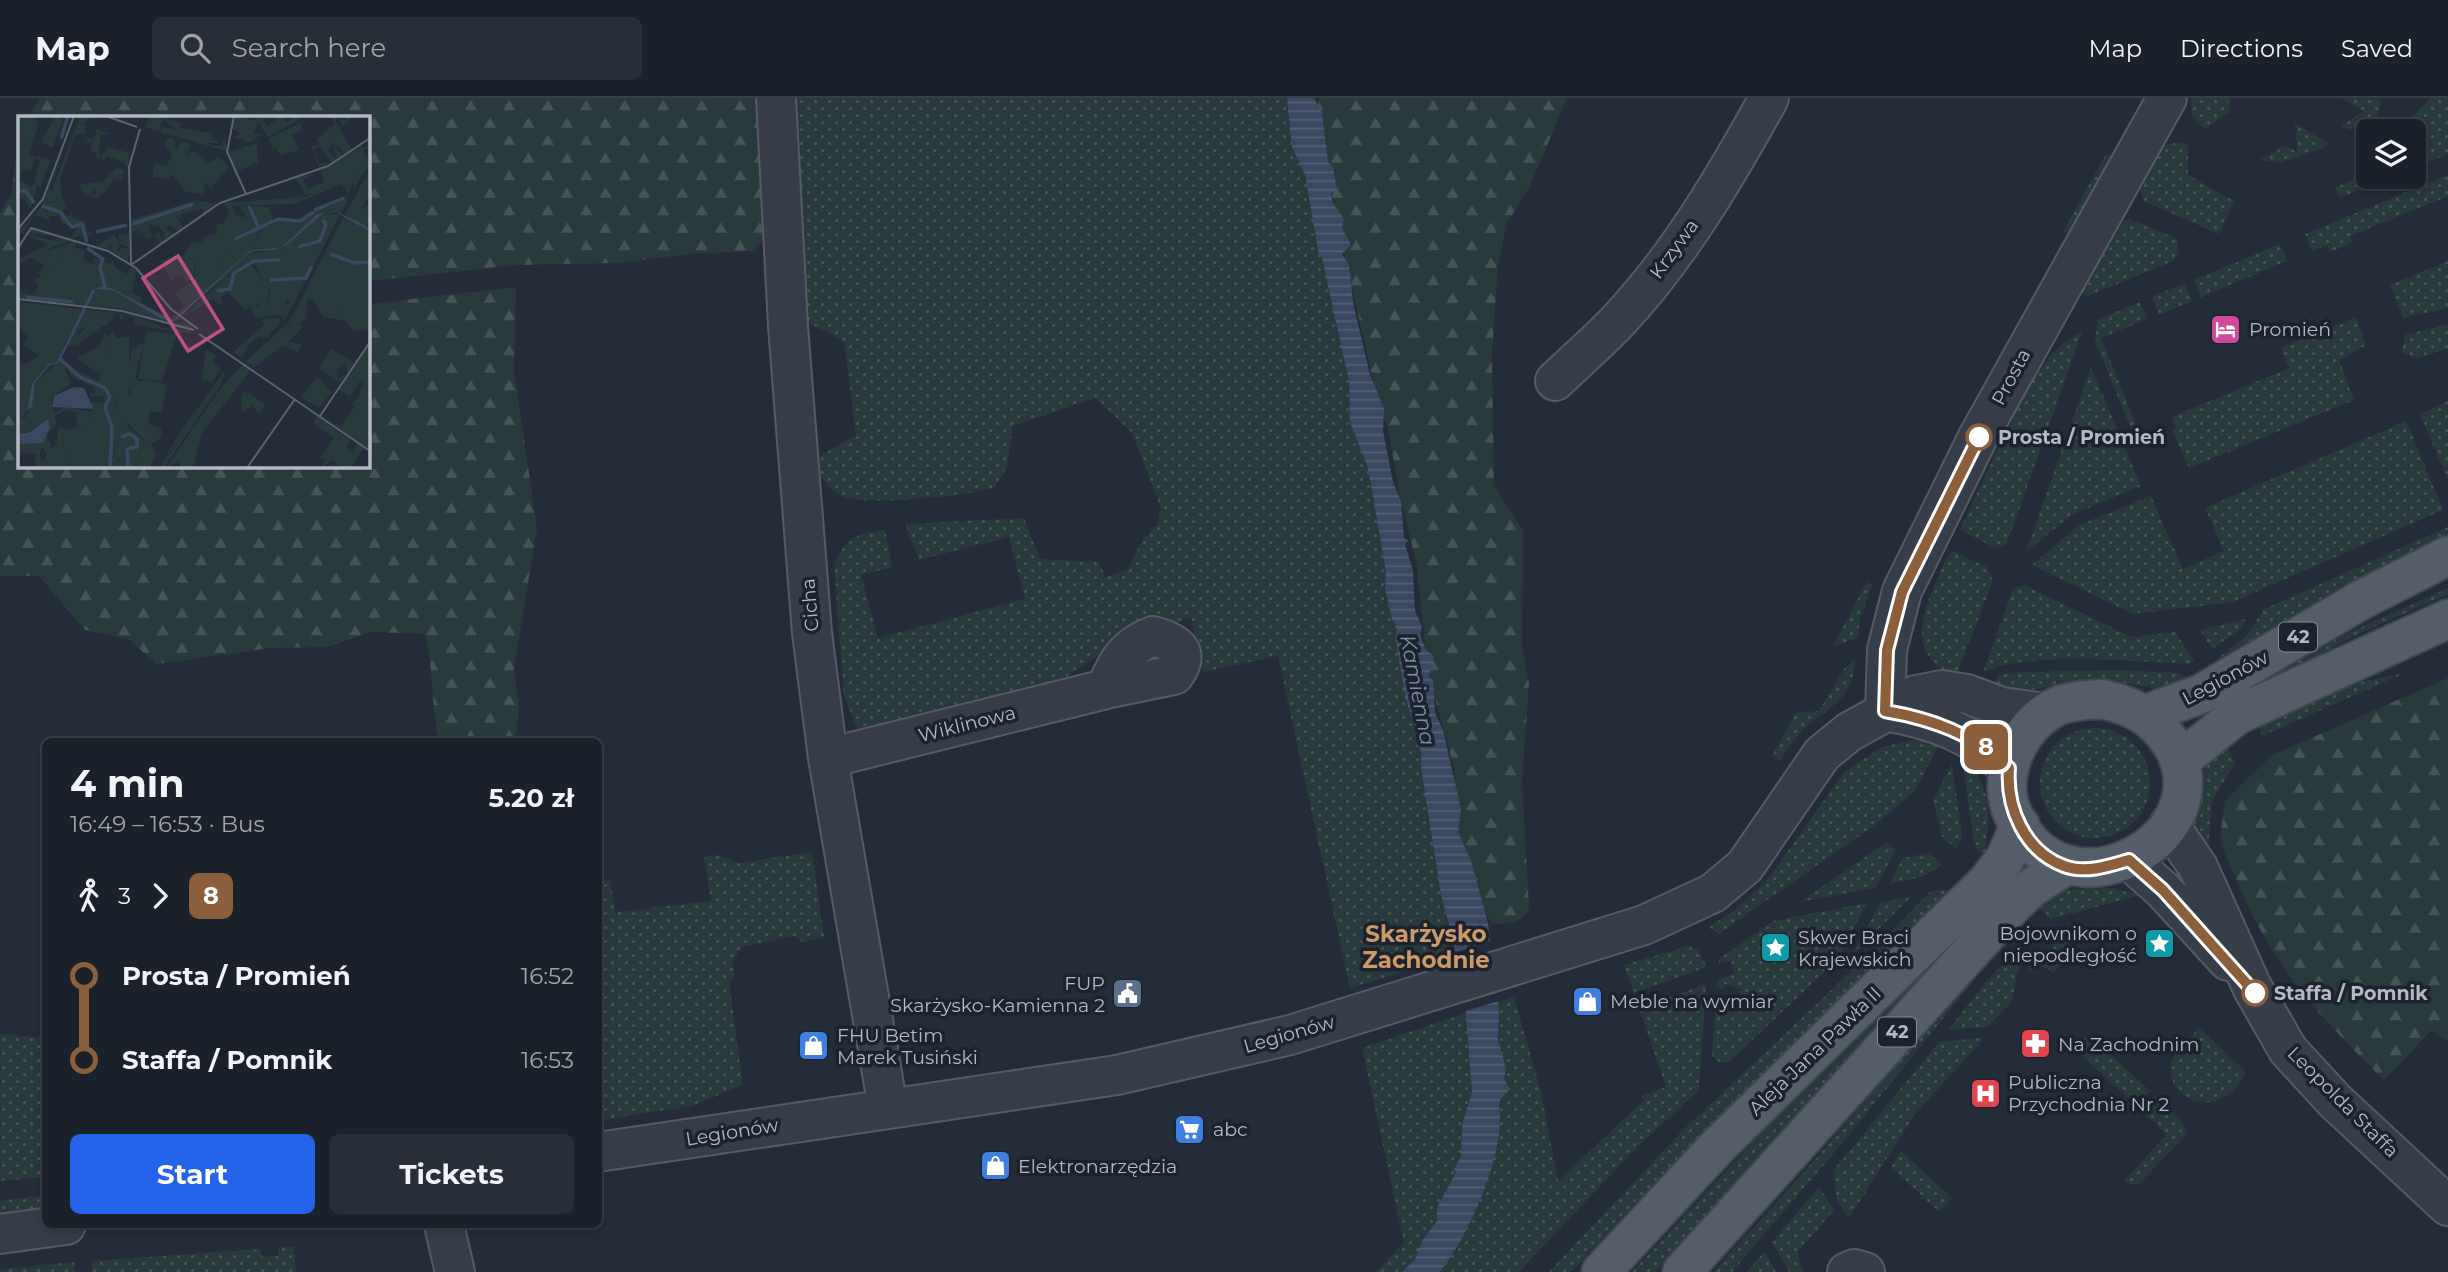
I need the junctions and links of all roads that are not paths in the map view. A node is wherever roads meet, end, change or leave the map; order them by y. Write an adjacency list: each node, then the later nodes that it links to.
1 (776, 98): 11 (street, Cicha)
2 (1769, 98): 4 (street, Krzywa)
3 (2167, 98): 8 (street, Prosta)
4 (1555, 381)
5 (2448, 556): 10 (main road, Legionów / 42)
6 (2448, 619): 12 (main road, Legionów / 42)
7 (1107, 690): 11 (street, Wiklinowa)
8 (1885, 711): 9 (street, Legionów); 13 (street); 19 (street, Legionów)
9 (2046, 713): 10 (main road); 13 (main road)
10 (2146, 714): 12 (main road)
11 (828, 758): 19 (street, Cicha)
12 (2181, 760): 15 (main road)
13 (2009, 768): 14 (main road)
14 (2020, 825): 17 (main road); 26 (main road, Aleja Jana Pawła II / 42)
15 (2169, 825): 16 (main road); 18 (street, Leopolda Staffa)
16 (2129, 860): 17 (main road); 18 (street, Leopolda Staffa)
17 (2065, 866): 27 (main road, 42)
18 (2252, 987): 21 (street, Leopolda Staffa)
19 (888, 1108): 20 (street, Legionów)
20 (602, 1152)
21 (2448, 1206)
22 (44, 1228): 24 (street)
23 (445, 1228): 25 (street)
24 (0, 1234)
25 (455, 1272)
26 (1601, 1272)
27 (1682, 1272)
28 (1847, 1272): 29 (street)
29 (1865, 1272)

